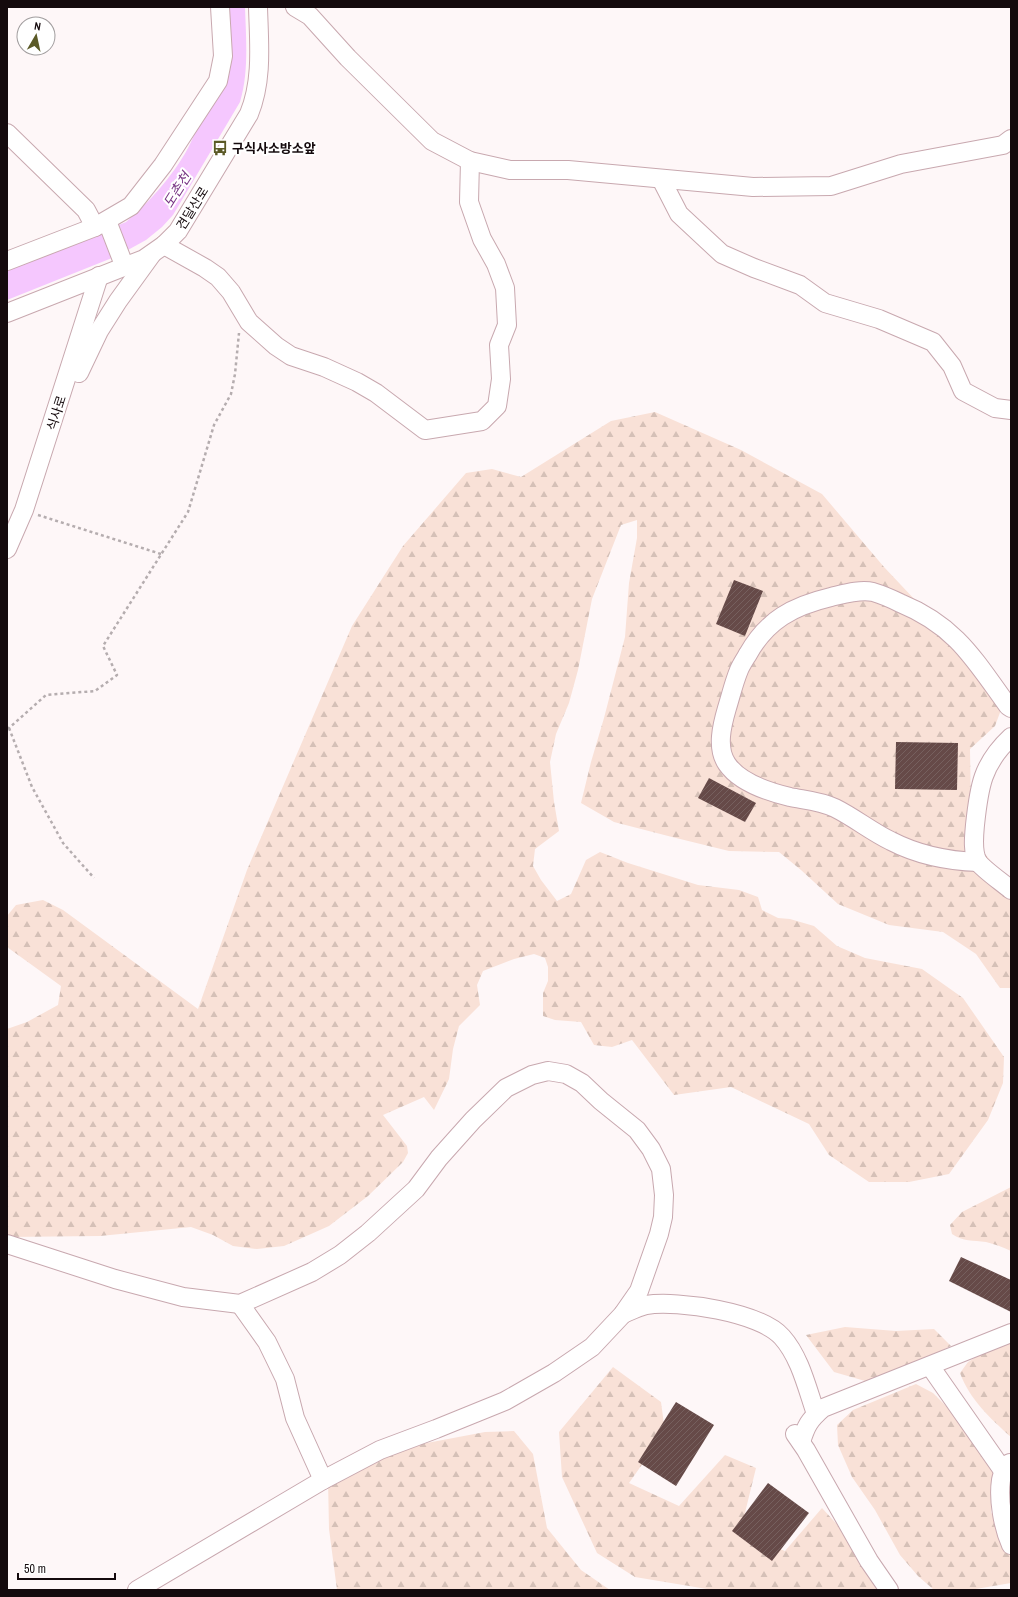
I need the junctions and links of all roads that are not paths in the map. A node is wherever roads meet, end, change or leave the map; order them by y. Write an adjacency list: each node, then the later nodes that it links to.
1 (220, 7): 8 (street)
2 (258, 7): 9 (street, 견달산로)
3 (295, 7): 6 (street)
4 (7, 133): 8 (street)
5 (1011, 139): 7 (street)
6 (470, 161): 7 (street); 9 (street)
7 (661, 179): 15 (street)
8 (103, 225): 10 (street); 11 (street)
9 (158, 250): 11 (street, 견달산로); 14 (street)
10 (7, 261)
11 (123, 263): 12 (street, 견달산로)
12 (99, 276): 13 (street, 견달산로); 14 (street, 식사로)
13 (7, 313)
14 (65, 385): 16 (street, 식사로)
15 (1011, 410)
16 (7, 549)
17 (1011, 708): 19 (street)
18 (1011, 736): 19 (street)
19 (978, 862): 20 (street)
20 (1011, 890)
21 (7, 1244): 22 (street)
22 (240, 1304): 23 (street); 28 (street)
23 (623, 1314): 26 (street); 28 (street)
24 (1011, 1333): 25 (street)
25 (930, 1366): 26 (street); 27 (street)
26 (816, 1414): 31 (street)
27 (1007, 1467): 29 (street)
28 (323, 1480): 30 (street)
29 (1011, 1545)
30 (137, 1590)
31 (889, 1590)

